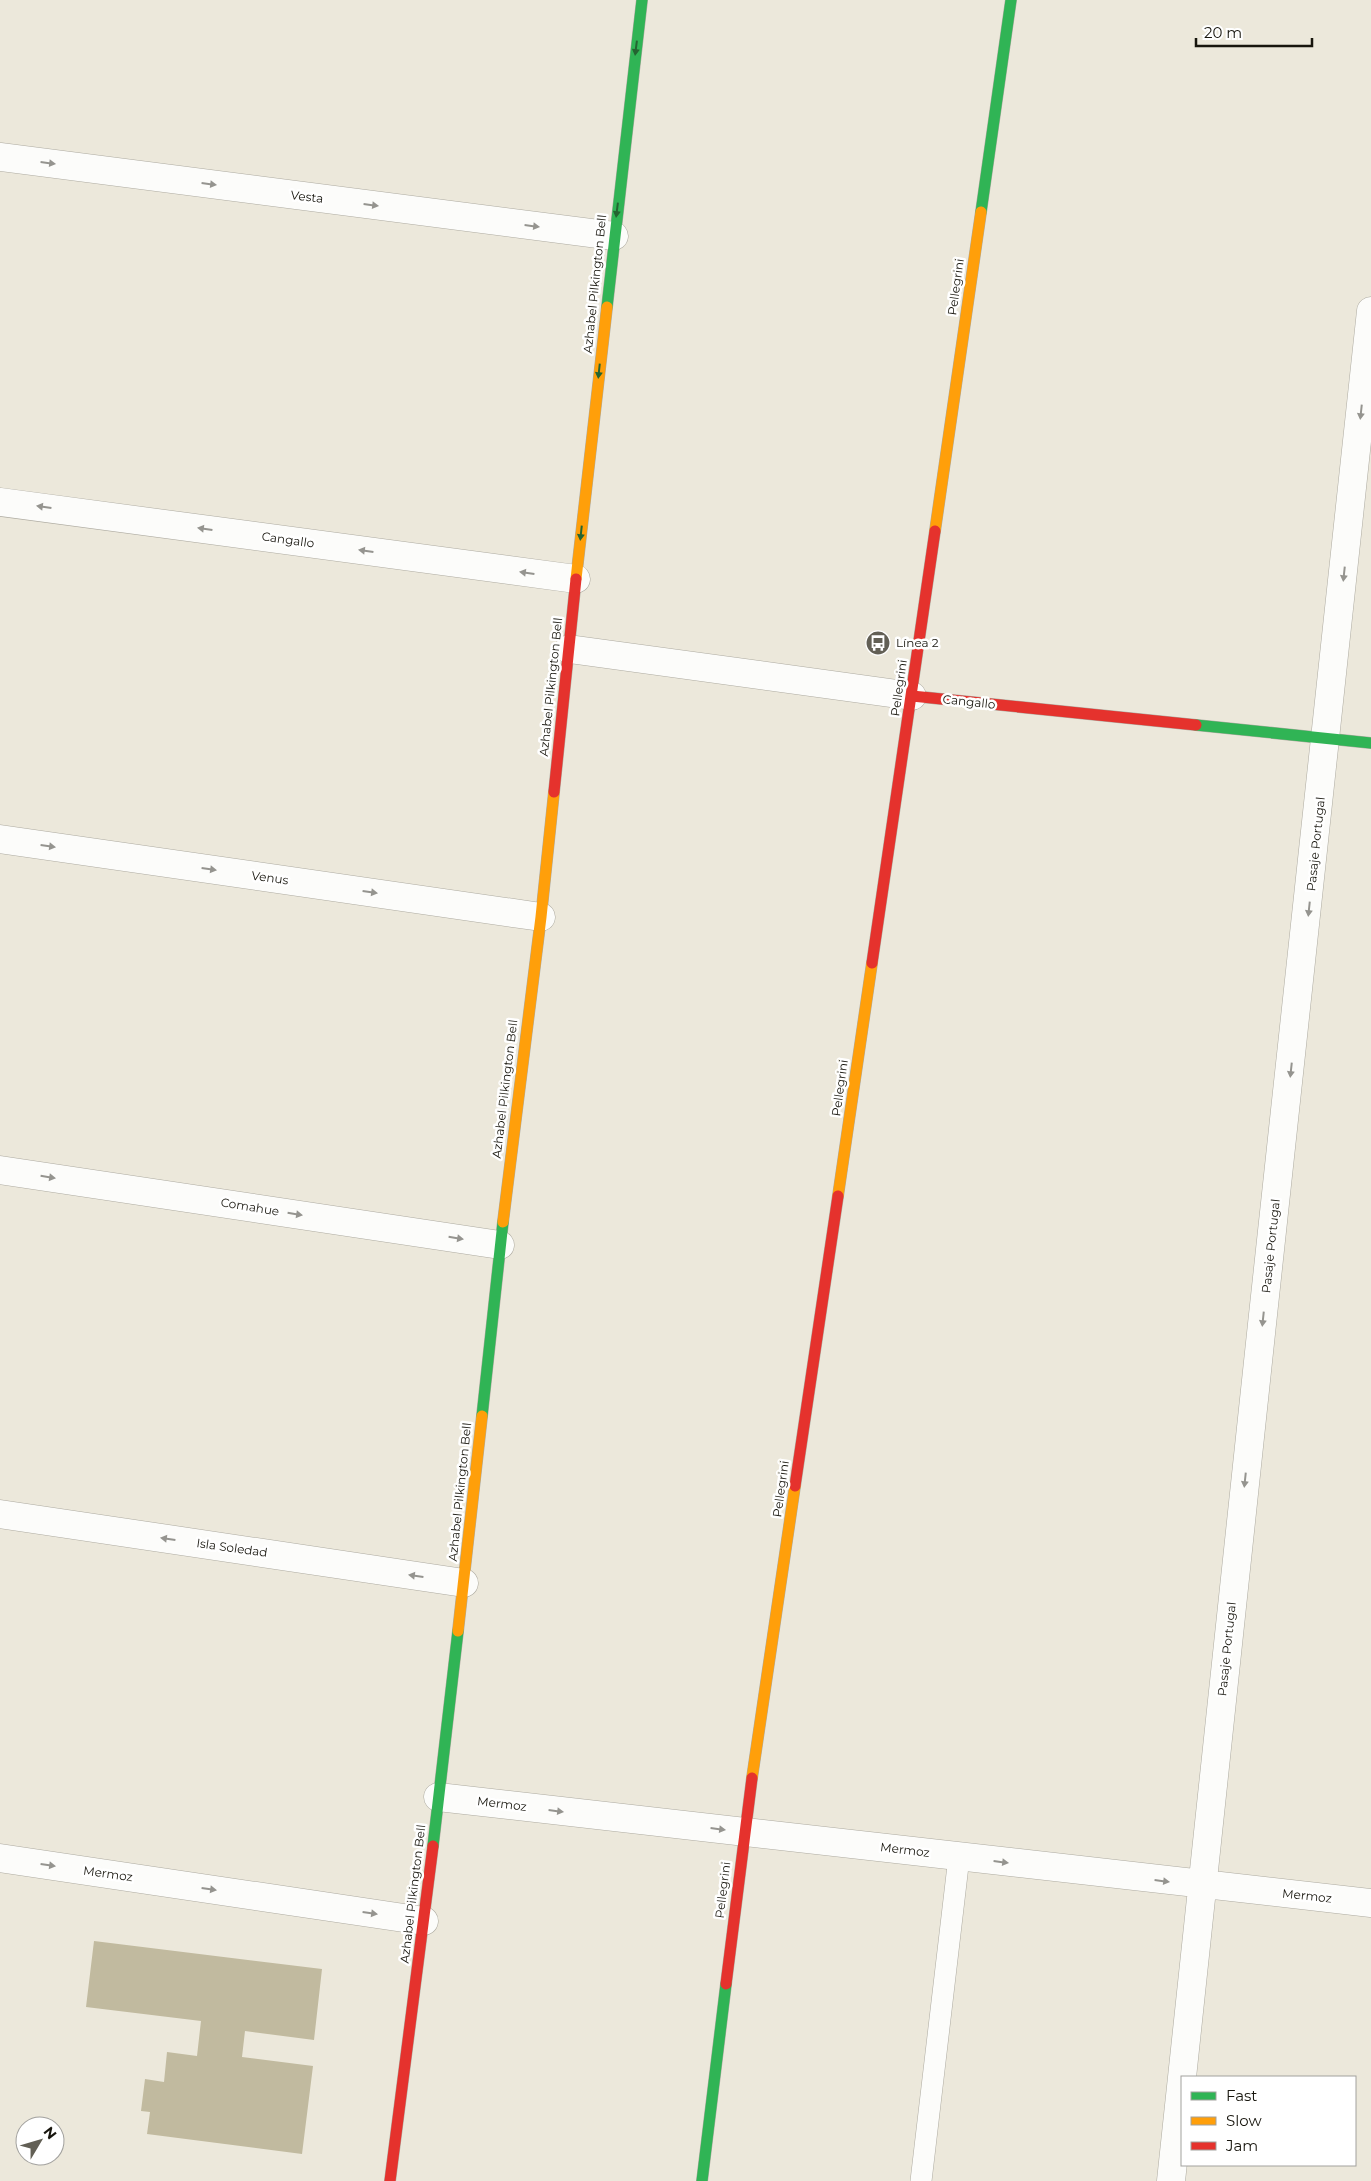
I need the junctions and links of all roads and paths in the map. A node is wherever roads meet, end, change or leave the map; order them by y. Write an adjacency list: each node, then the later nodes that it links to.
1 (642, 0): 4 (street, Azhabel Pilkington Bell, one-way to 4)
2 (1011, 0): 9 (street, Pellegrini)
3 (0, 157): 4 (street, Vesta, one-way to 4)
4 (614, 236): 7 (street, Azhabel Pilkington Bell, one-way to 7)
5 (1371, 312): 10 (street, Pasaje Portugal, one-way to 10)
6 (0, 502): 7 (street, Cangallo, one-way to 6)
7 (576, 579): 8 (street, Azhabel Pilkington Bell)
8 (569, 649): 9 (street, Cangallo); 13 (street, Azhabel Pilkington Bell)
9 (912, 696): 10 (street, Cangallo); 19 (street, Pellegrini)
10 (1328, 739): 11 (street, Cangallo); 22 (street, Pasaje Portugal, one-way to 22)
11 (1371, 744)
12 (0, 839): 13 (street, Venus, one-way to 13)
13 (541, 917): 15 (street, Azhabel Pilkington Bell)
14 (0, 1170): 15 (street, Comahue, one-way to 15)
15 (500, 1245): 17 (street, Azhabel Pilkington Bell)
16 (0, 1514): 17 (street, Isla Soledad, one-way to 16)
17 (464, 1583): 18 (street, Azhabel Pilkington Bell)
18 (438, 1797): 19 (street, Mermoz, one-way to 19); 24 (street, Azhabel Pilkington Bell)
19 (744, 1832): 20 (street, Mermoz); 28 (street, Pellegrini)
20 (958, 1857): 22 (street, Mermoz, one-way to 22); 29 (lane)
21 (0, 1858): 24 (street, Mermoz, one-way to 24)
22 (1201, 1885): 23 (street, Mermoz); 25 (street, Pasaje Portugal)
23 (1371, 1903)
24 (424, 1921): 27 (street, Azhabel Pilkington Bell)
25 (1182, 2076)
26 (1181, 2089): 30 (street, Pasaje Portugal)
27 (390, 2181)
28 (702, 2181)
29 (921, 2181)
30 (1172, 2181)

